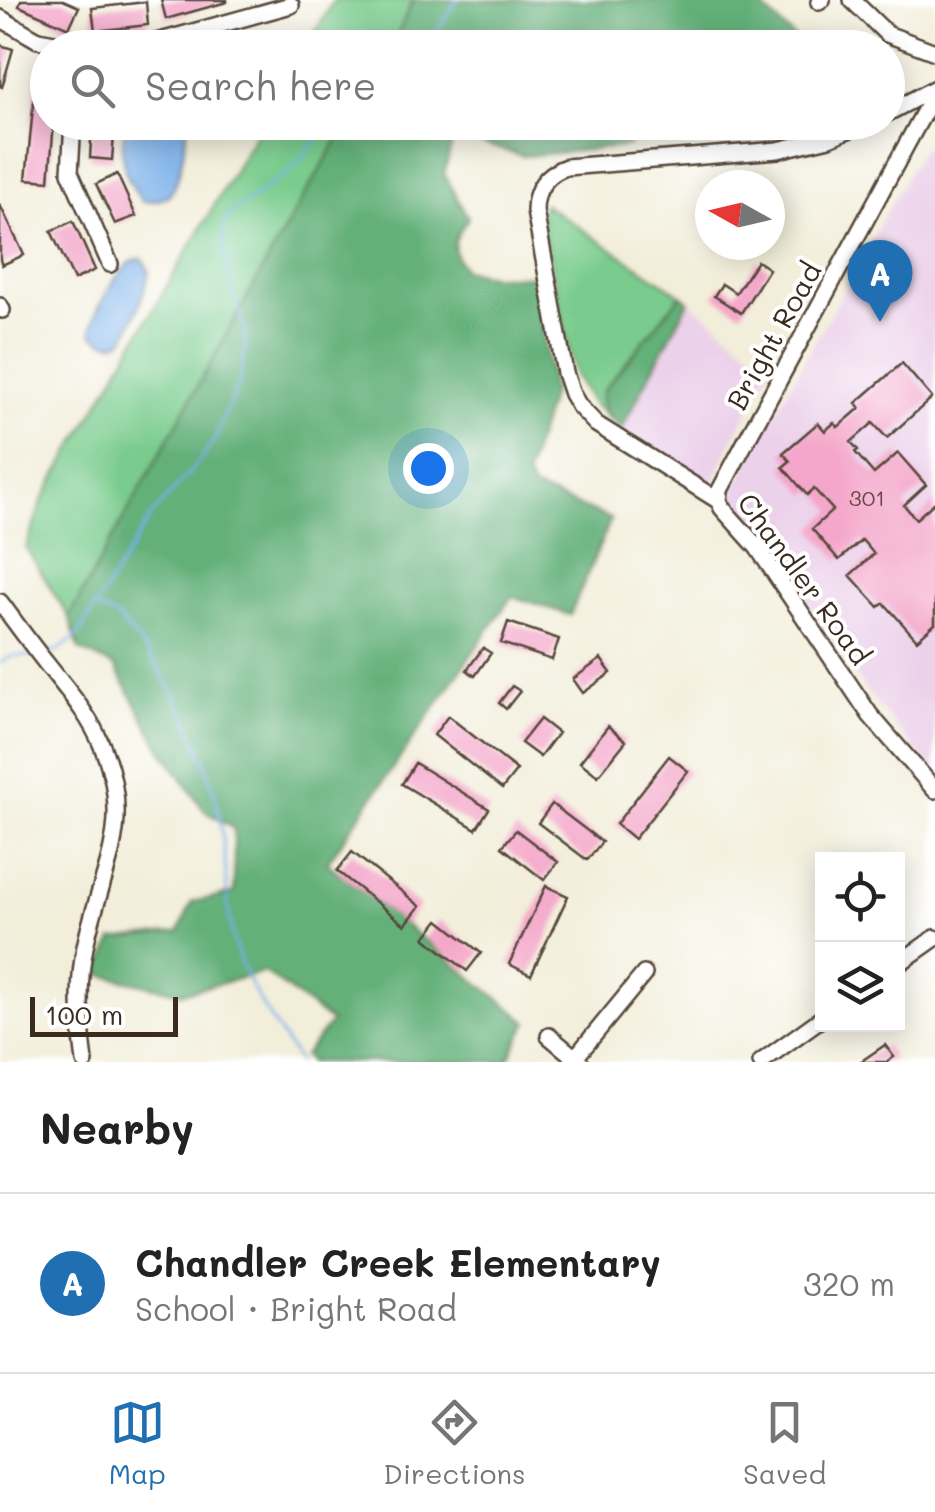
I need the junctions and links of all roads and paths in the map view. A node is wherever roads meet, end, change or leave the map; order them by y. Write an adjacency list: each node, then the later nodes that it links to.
1 (852, 0): 5 (street)
2 (291, 5): 4 (street)
3 (0, 18): 6 (street)
4 (200, 30)
5 (883, 30)
6 (30, 35)
7 (905, 41): 8 (street)
8 (935, 52)
9 (935, 90): 10 (street); 14 (street, Bright Road)
10 (905, 105)
11 (72, 140): 13 (street)
12 (820, 140): 14 (street, Chandler Road)
13 (110, 264)
14 (719, 501): 16 (street, Chandler Road)
15 (0, 602): 23 (street)
16 (935, 790)
17 (935, 938): 18 (street)
18 (905, 959)
19 (644, 974): 22 (street)
20 (815, 1023): 24 (street)
21 (550, 1036): 22 (street)
22 (577, 1060)
23 (85, 1062)
24 (760, 1062)

